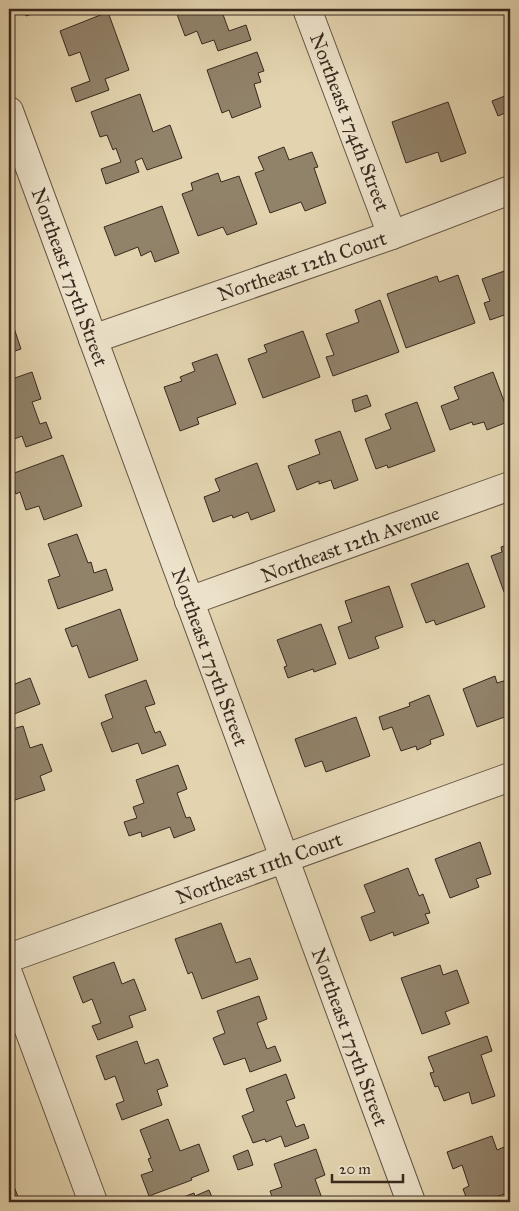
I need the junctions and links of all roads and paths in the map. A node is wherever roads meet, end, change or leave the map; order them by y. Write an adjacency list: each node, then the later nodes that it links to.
1 (307, 9): 4 (street, Northeast 174th Street)
2 (9, 111): 5 (street, Northeast 175th Street)
3 (510, 190): 4 (street, Northeast 12th Court)
4 (392, 235): 5 (street, Northeast 12th Court)
5 (93, 339): 7 (street, Northeast 175th Street)
6 (510, 486): 7 (street, Northeast 12th Avenue)
7 (189, 601): 9 (street, Northeast 175th Street)
8 (510, 777): 9 (street, Northeast 11th Court)
9 (284, 859): 10 (street, Northeast 11th Court); 13 (street, Northeast 175th Street)
10 (9, 958)
11 (9, 976): 12 (street)
12 (93, 1202)
13 (411, 1202)

